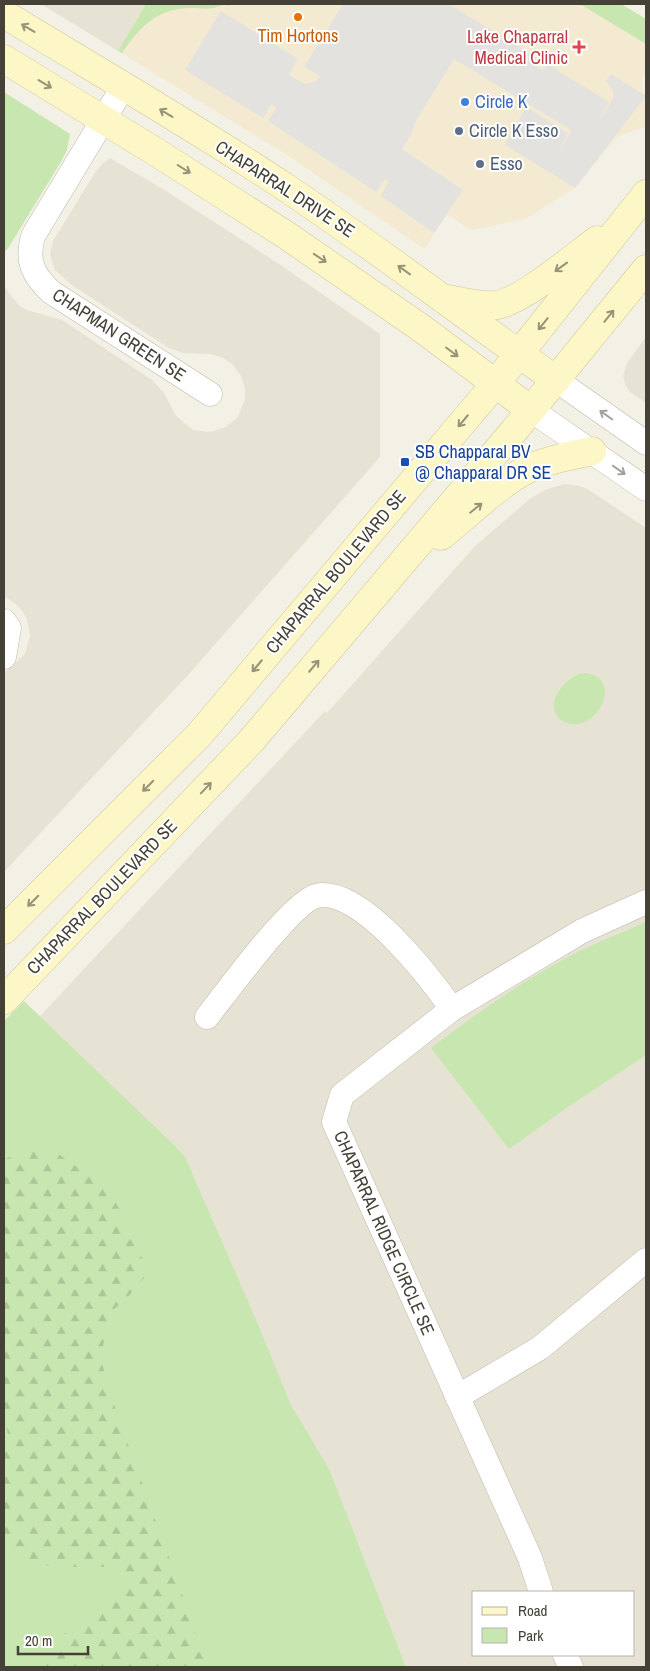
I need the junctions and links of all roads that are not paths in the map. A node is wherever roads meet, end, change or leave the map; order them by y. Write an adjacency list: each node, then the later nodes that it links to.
1 (4, 14): 3 (main road, CHAPARRAL DRIVE SE, one-way to 1)
2 (4, 59): 4 (main road, one-way to 4)
3 (123, 87): 4 (street, CHAPMAN GREEN SE); 8 (main road, CHAPARRAL DRIVE SE, one-way to 3)
4 (103, 119): 11 (main road, one-way to 11); 12 (street, CHAPMAN GREEN SE)
5 (646, 194): 6 (main road, CHAPARRAL BOULEVARD SE)
6 (628, 217): 8 (main road, one-way to 8); 9 (main road, CHAPARRAL BOULEVARD SE, one-way to 9)
7 (646, 269): 10 (main road, CHAPARRAL BOULEVARD SE, one-way to 7)
8 (444, 298): 9 (main road, CHAPARRAL DRIVE SE)
9 (519, 354): 10 (main road, CHAPARRAL DRIVE SE); 11 (main road, CHAPARRAL BOULEVARD SE)
10 (556, 380): 13 (main road, CHAPARRAL BOULEVARD SE); 14 (street, one-way to 10)
11 (494, 384): 13 (main road); 21 (main road, CHAPARRAL BOULEVARD SE, one-way to 21)
12 (210, 394)
13 (531, 410): 15 (street); 17 (main road, CHAPARRAL BOULEVARD SE)
14 (646, 443)
15 (592, 452): 16 (street, one-way to 16); 17 (main road, one-way to 15)
16 (646, 489)
17 (396, 570): 22 (main road, CHAPARRAL BOULEVARD SE, one-way to 17)
18 (4, 621): 19 (street)
19 (4, 658)
20 (646, 902): 23 (street, CHAPARRAL RIDGE CIRCLE SE)
21 (4, 930)
22 (4, 1000)
23 (452, 1009): 24 (street); 26 (street, CHAPARRAL RIDGE CIRCLE SE)
24 (207, 1017)
25 (646, 1260): 26 (street)
26 (457, 1397): 27 (street, CHAPARRAL RIDGE CIRCLE SE)
27 (541, 1591)

